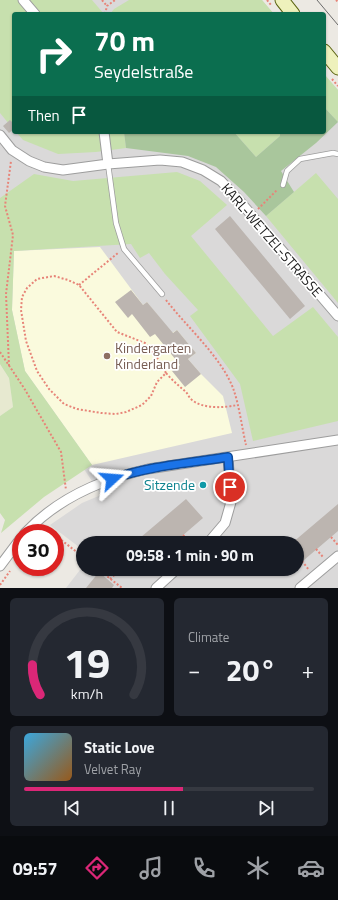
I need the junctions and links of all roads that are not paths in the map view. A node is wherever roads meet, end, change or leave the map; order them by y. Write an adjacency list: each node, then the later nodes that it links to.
1 (23, 0): 3 (street)
2 (282, 0): 4 (street)
3 (33, 12)
4 (291, 12)
5 (326, 53): 6 (street)
6 (338, 68)
7 (104, 134): 10 (street)
8 (0, 135): 10 (street, KARL-WETZEL-STRASSE)
9 (338, 154): 11 (lane)
10 (108, 164): 12 (lane); 13 (street, KARL-WETZEL-STRASSE)
11 (282, 185)
12 (162, 294)
13 (338, 316)
14 (338, 440): 15 (street)
15 (228, 457): 16 (street); 17 (street)
16 (33, 524)
17 (214, 536)
18 (12, 550): 20 (street)
19 (338, 556): 23 (street)
20 (0, 566)
21 (169, 576): 22 (street)
22 (156, 588)
23 (300, 588)

